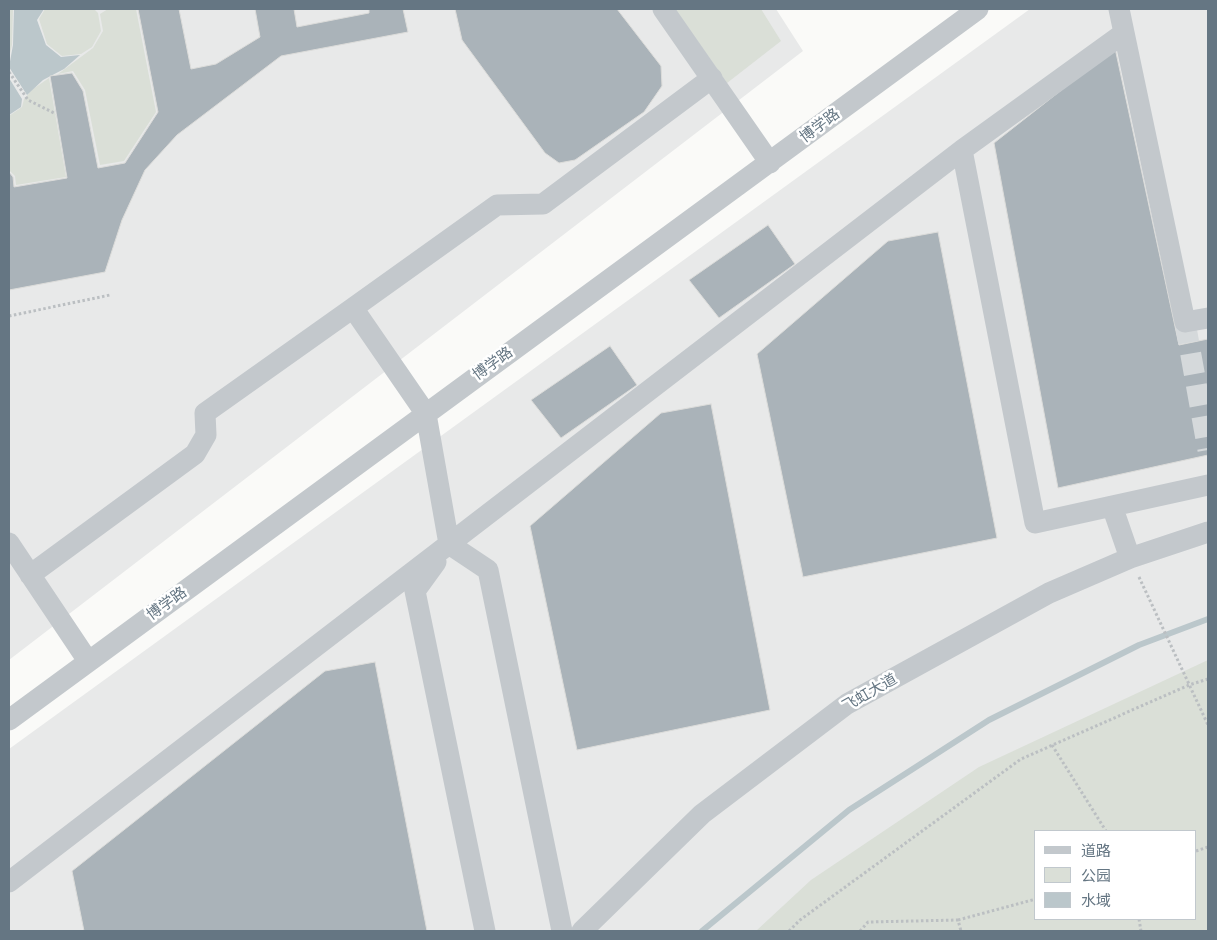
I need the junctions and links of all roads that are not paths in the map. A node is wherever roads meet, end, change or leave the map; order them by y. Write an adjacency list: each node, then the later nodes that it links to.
1 (664, 9): 5 (street)
2 (978, 9): 7 (street, 博学路)
3 (1119, 9): 4 (street)
4 (1124, 33): 6 (street); 9 (street)
5 (712, 78): 7 (street); 8 (street)
6 (962, 150): 12 (street); 15 (street)
7 (770, 163): 10 (street, 博学路)
8 (353, 308): 10 (street); 17 (street)
9 (1208, 318)
10 (426, 414): 15 (street); 18 (street, 博学路)
11 (1208, 485): 12 (street)
12 (1112, 506): 16 (street)
13 (1208, 532): 16 (street, 飞虹大道)
14 (9, 543): 17 (street)
15 (449, 544): 20 (street); 21 (street); 22 (street)
16 (1130, 558): 23 (street, 飞虹大道)
17 (30, 574): 18 (street)
18 (88, 661): 19 (street, 博学路)
19 (9, 720)
20 (9, 882)
21 (485, 931)
22 (562, 931)
23 (582, 931)

